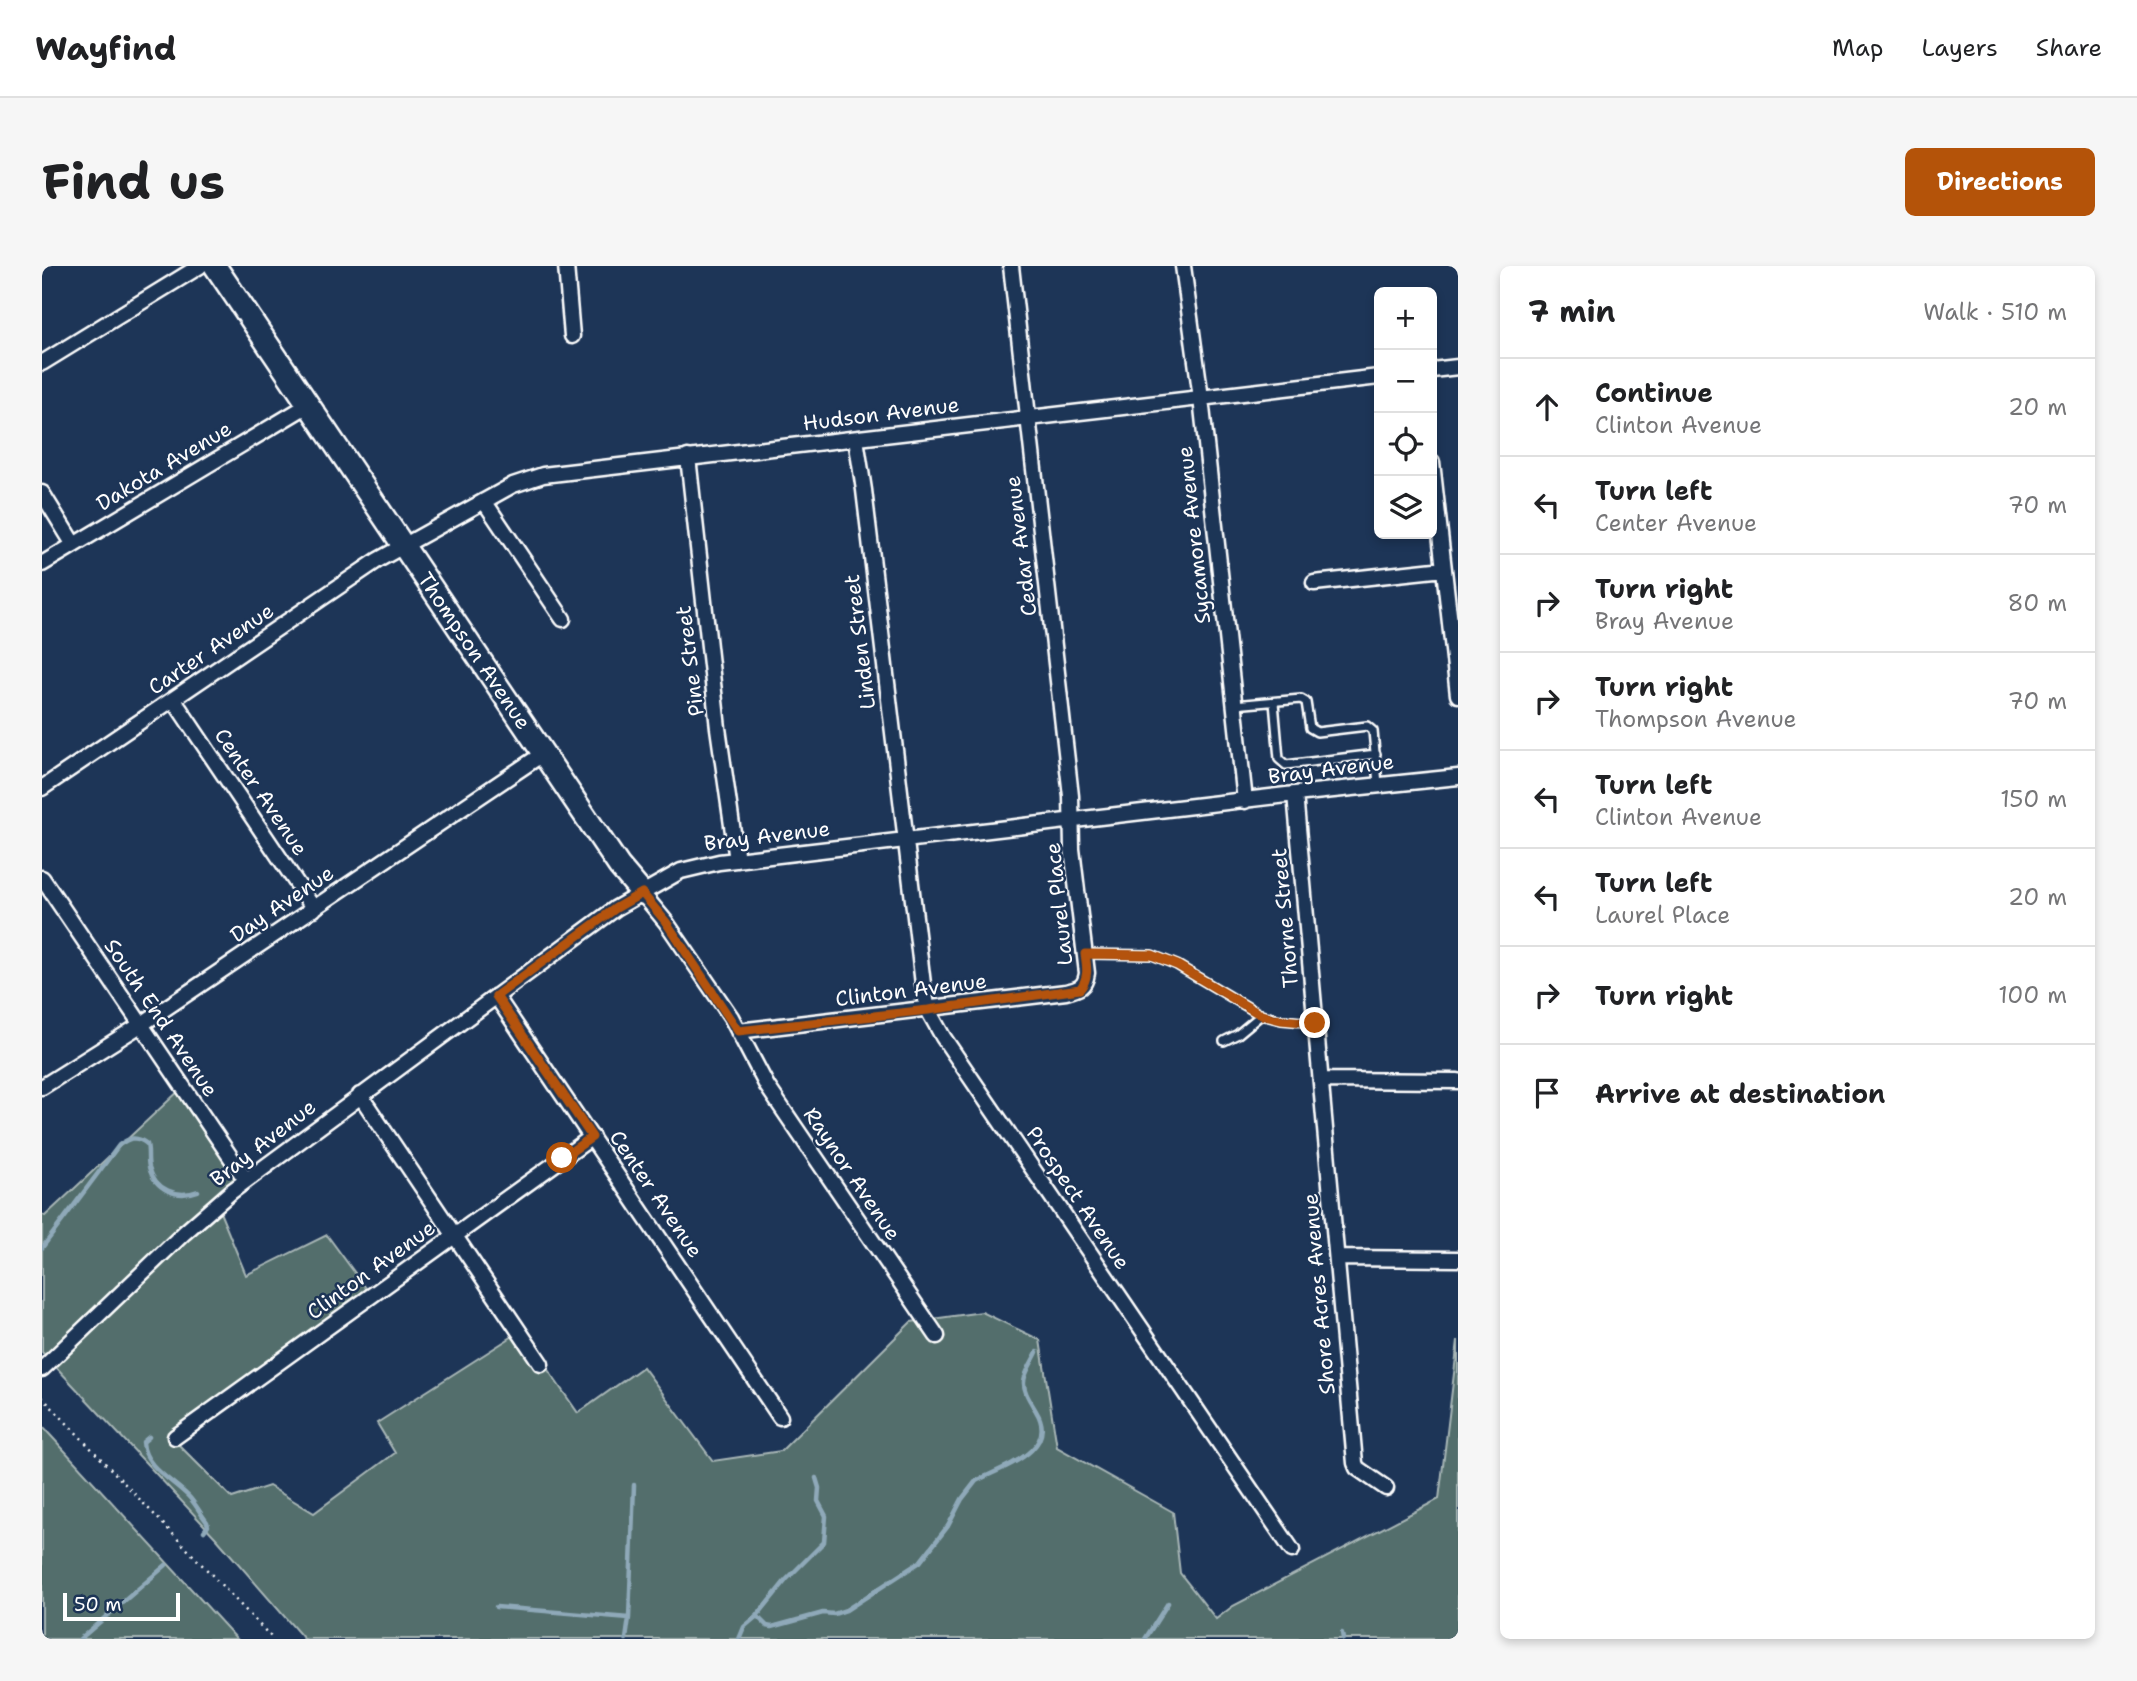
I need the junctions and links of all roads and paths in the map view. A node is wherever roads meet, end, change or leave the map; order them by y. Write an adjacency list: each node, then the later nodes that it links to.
1 (200, 266): 7 (street)
2 (215, 266): 12 (street, Thompson Avenue)
3 (566, 266): 6 (street)
4 (1011, 266): 13 (street, Cedar Avenue)
5 (1183, 266): 11 (street, Sycamore Avenue)
6 (572, 336)
7 (42, 363)
8 (1458, 368): 9 (street)
9 (1437, 370)
10 (1374, 378): 11 (street, Hudson Avenue)
11 (1201, 398): 13 (street, Hudson Avenue); 28 (street, Sycamore Avenue)
12 (308, 405): 19 (street, Dakota Avenue); 20 (street, Thompson Avenue)
13 (1028, 418): 14 (street, Hudson Avenue); 36 (street, Cedar Avenue)
14 (856, 439): 15 (street, Hudson Avenue); 37 (street, Linden Street)
15 (688, 457): 18 (street, Hudson Avenue); 38 (street, Pine Street)
16 (1434, 476): 22 (street)
17 (42, 493): 19 (street)
18 (484, 500): 20 (street, Hudson Avenue); 24 (street)
19 (74, 545): 21 (street, Dakota Avenue)
20 (404, 547): 26 (street, Carter Avenue); 29 (street, Thompson Avenue)
21 (42, 564)
22 (1444, 569): 23 (street); 25 (street)
23 (1314, 583)
24 (563, 619)
25 (1458, 695)
26 (173, 699): 33 (street, Carter Avenue); 41 (street, Center Avenue)
27 (1274, 702): 28 (lane); 30 (lane); 30 (lane)
28 (1234, 705): 35 (street, Sycamore Avenue)
29 (544, 753): 40 (street, Thompson Avenue); 41 (street, Day Avenue)
30 (1376, 754): 32 (lane)
31 (1458, 777): 32 (street, Bray Avenue)
32 (1378, 784): 34 (street, Bray Avenue)
33 (42, 788)
34 (1295, 793): 35 (street, Bray Avenue); 47 (street, Thorne Street)
35 (1245, 801): 36 (street, Bray Avenue)
36 (1072, 821): 37 (street, Bray Avenue); 42 (street, Laurel Place)
37 (904, 840): 38 (street, Bray Avenue); 45 (street, Prospect Avenue)
38 (737, 860): 40 (street, Bray Avenue)
39 (42, 878): 48 (street, South End Avenue)
40 (642, 893): 44 (street, Bray Avenue); 49 (street, Thompson Avenue)
41 (314, 909): 48 (street, Day Avenue)
42 (1085, 954): 43 (street, Laurel Place); 46 (lane)
43 (1086, 982): 45 (street, Clinton Avenue)
44 (496, 996): 54 (street, Bray Avenue); 55 (street, Center Avenue)
45 (928, 1010): 49 (street, Clinton Avenue); 67 (street, Prospect Avenue)
46 (1261, 1015): 47 (lane); 50 (lane)
47 (1315, 1023): 51 (street, Thorne Street)
48 (142, 1024): 53 (street, Day Avenue); 56 (street, South End Avenue)
49 (738, 1031): 60 (street, Raynor Avenue)
50 (1224, 1041)
51 (1322, 1080): 52 (street); 58 (street, Shore Acres Avenue)
52 (1458, 1081)
53 (42, 1087)
54 (360, 1095): 56 (street, Bray Avenue); 57 (street)
55 (592, 1137): 57 (street, Clinton Avenue); 64 (street, Center Avenue)
56 (246, 1180): 62 (street, Bray Avenue)
57 (456, 1236): 61 (street); 65 (street, Clinton Avenue)
58 (1338, 1258): 59 (street); 66 (street, Shore Acres Avenue)
59 (1458, 1259)
60 (937, 1336)
61 (541, 1364)
62 (42, 1369)
63 (42, 1397): 68 (path)
64 (780, 1416)
65 (175, 1437)
66 (1386, 1488)
67 (1292, 1550)
68 (273, 1639)

